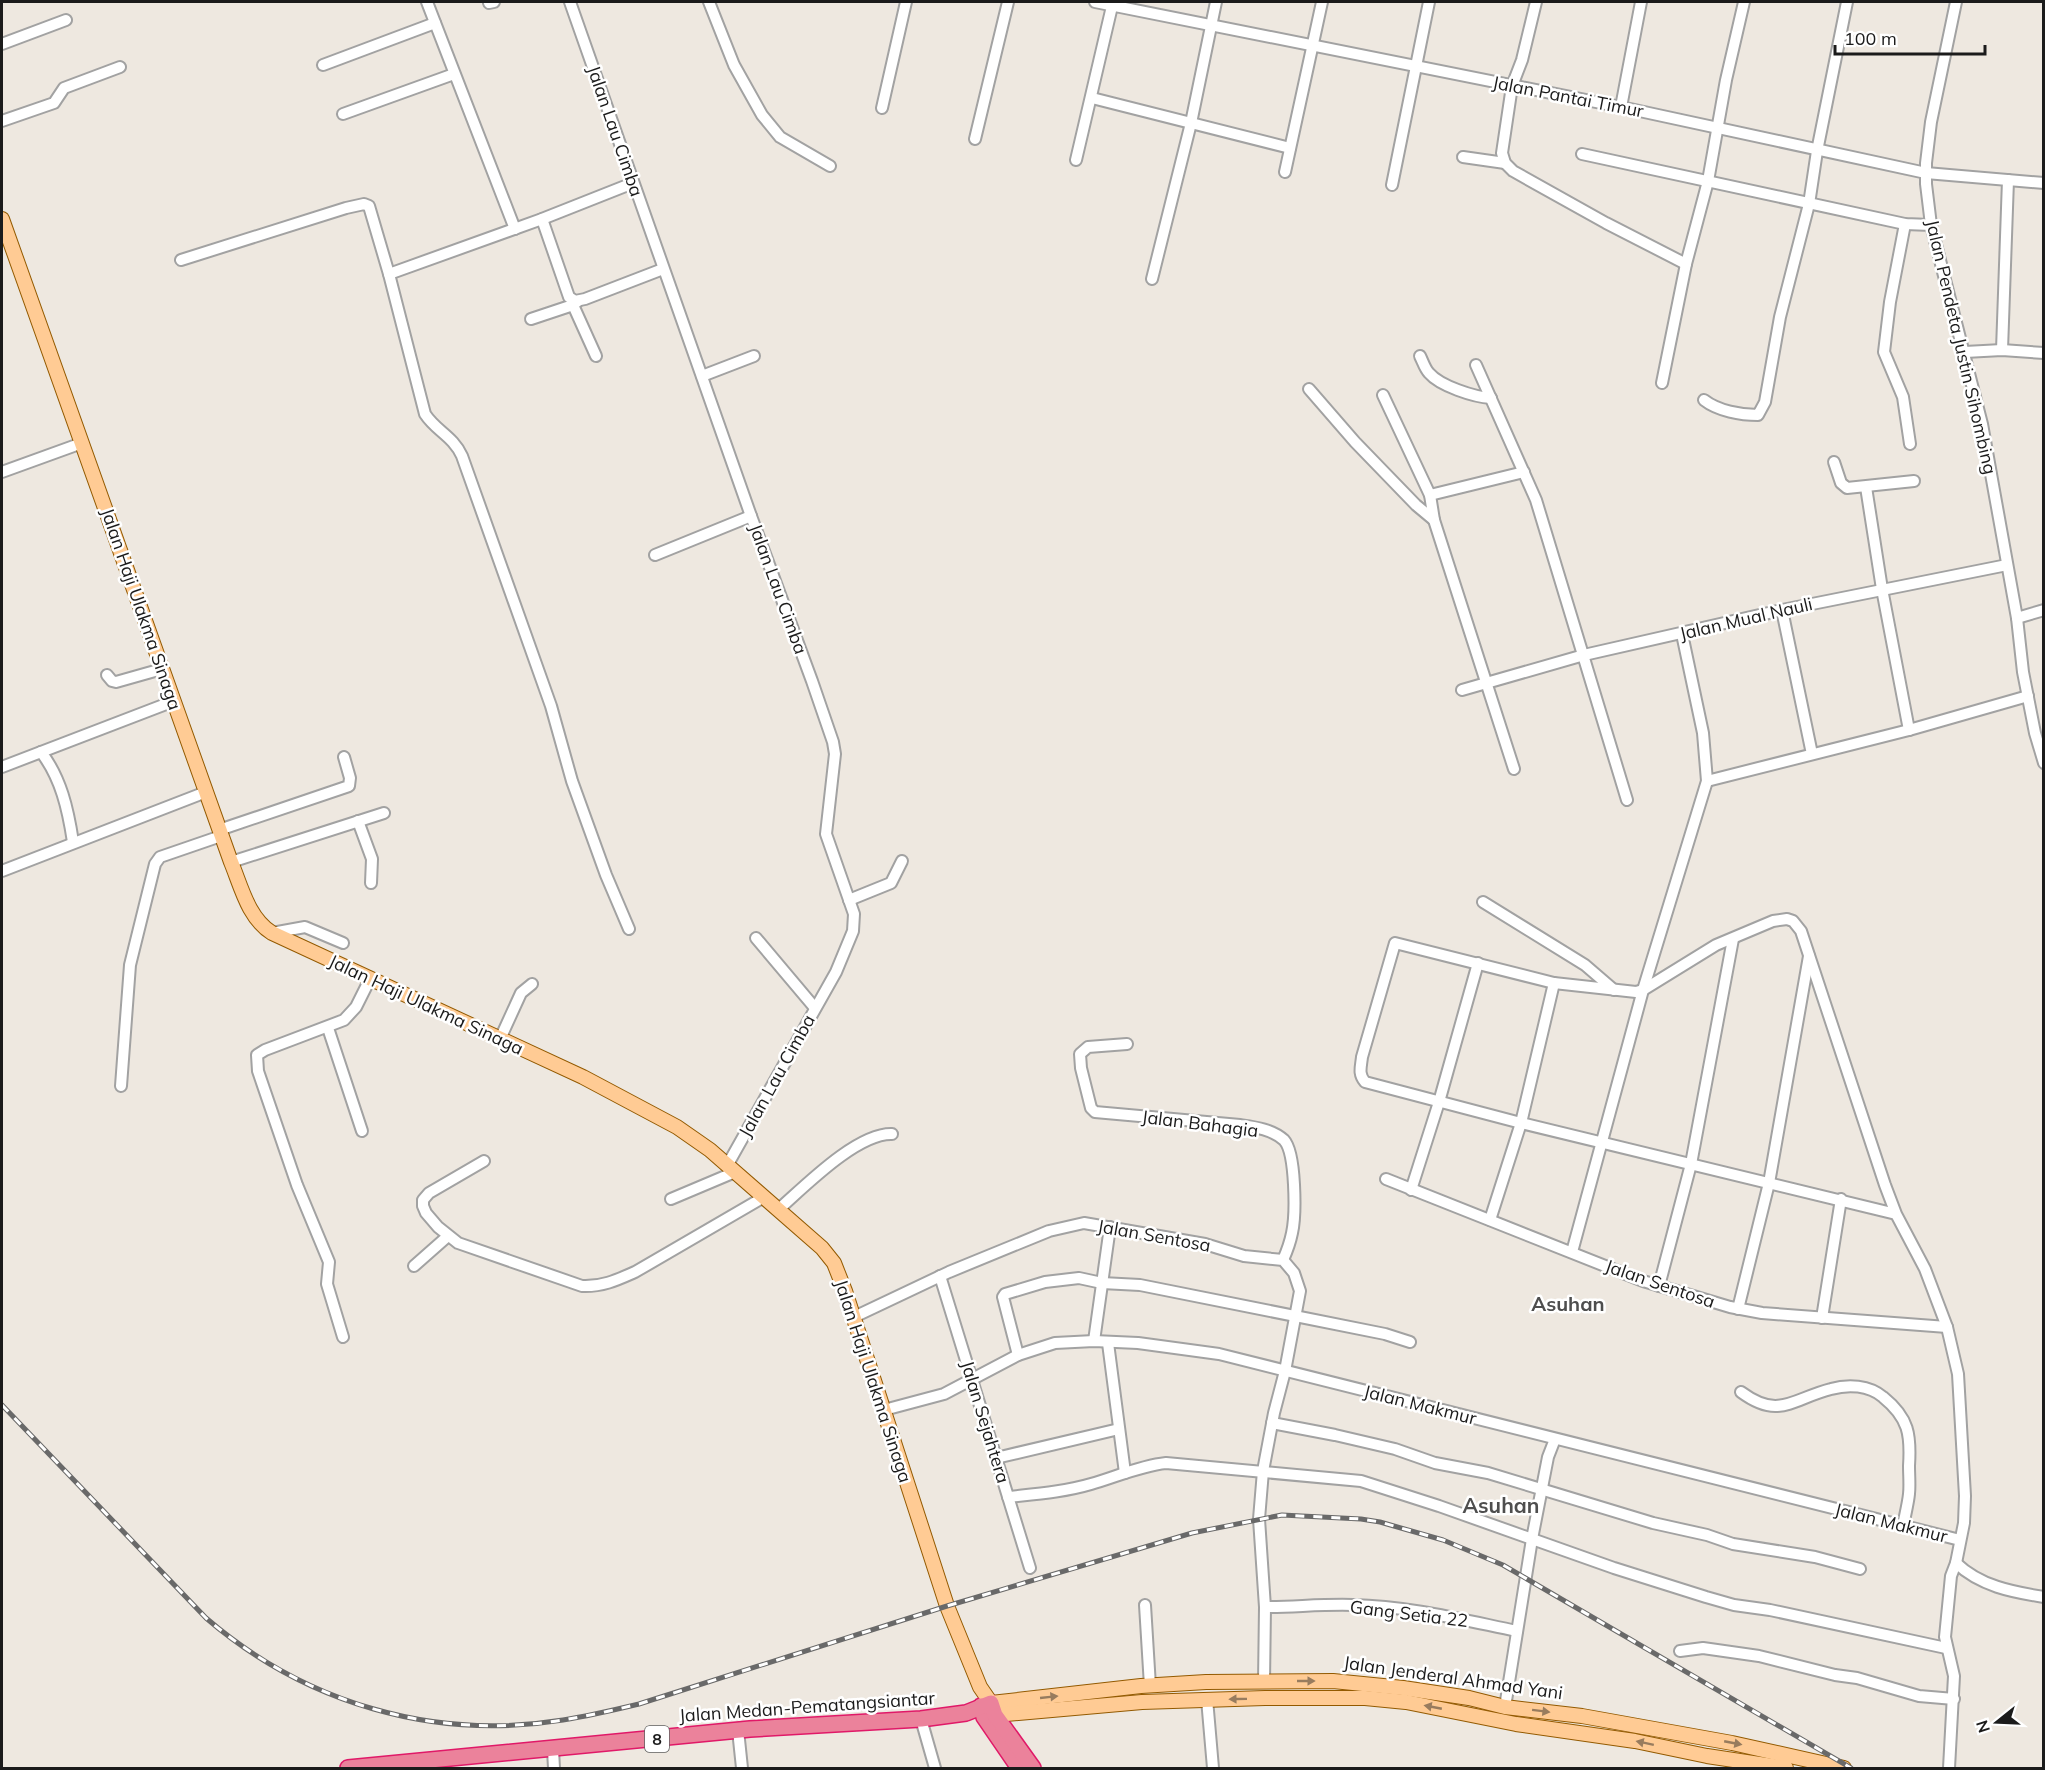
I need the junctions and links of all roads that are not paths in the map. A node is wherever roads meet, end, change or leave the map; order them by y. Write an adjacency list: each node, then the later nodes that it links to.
1 (426, 2): 17 (street)
2 (570, 2): 45 (street, Jalan Lau Cimba)
3 (709, 2): 40 (street)
4 (906, 2): 28 (street)
5 (1008, 2): 33 (street)
6 (1095, 2): 15 (street, Jalan Pantai Timur)
7 (1216, 2): 18 (street)
8 (1322, 2): 20 (street)
9 (1429, 2): 22 (street)
10 (1536, 2): 25 (street)
11 (1641, 2): 27 (street)
12 (1744, 2): 32 (street)
13 (1847, 2): 35 (street)
14 (1956, 2): 42 (street, Jalan Pendeta Justin Sihombing)
15 (1113, 4): 18 (street, Jalan Pantai Timur); 26 (street)
16 (66, 20): 19 (street)
17 (435, 23): 21 (street); 24 (street)
18 (1210, 25): 20 (street, Jalan Pantai Timur); 31 (street)
19 (2, 44)
20 (1313, 44): 22 (street, Jalan Pantai Timur); 34 (street)
21 (323, 65)
22 (1416, 66): 25 (street, Jalan Pantai Timur); 47 (street)
23 (120, 67): 30 (street)
24 (454, 74): 29 (street); 53 (street)
25 (1512, 86): 27 (street, Jalan Pantai Timur); 39 (street)
26 (1092, 99): 31 (street); 38 (street)
27 (1621, 107): 32 (street, Jalan Pantai Timur)
28 (882, 108)
29 (343, 114)
30 (2, 121)
31 (1191, 123): 34 (street); 58 (street)
32 (1717, 129): 35 (street, Jalan Pantai Timur); 44 (street)
33 (975, 139)
34 (1290, 148): 41 (street)
35 (1817, 151): 42 (street, Jalan Pantai Timur); 48 (street)
36 (1582, 154): 44 (street)
37 (1463, 157): 39 (street)
38 (1076, 160)
39 (1505, 163): 55 (street)
40 (830, 166)
41 (1285, 172)
42 (1926, 173): 43 (street, Jalan Pantai Timur); 52 (street, Jalan Pendeta Justin Sihombing)
43 (2008, 180): 46 (street, Jalan Pantai Timur); 61 (street)
44 (1708, 181): 48 (street); 55 (street)
45 (633, 183): 50 (street); 56 (street, Jalan Lau Cimba)
46 (2043, 183)
47 (1392, 185)
48 (1809, 204): 51 (street); 73 (street)
49 (2, 219): 74 (main road, Jalan Haji Ulakma Sinaga)
50 (542, 219): 53 (street); 59 (street)
51 (1905, 224): 52 (street); 75 (street)
52 (1931, 225): 62 (street, Jalan Pendeta Justin Sihombing)
53 (515, 229): 57 (street)
54 (181, 260): 57 (street)
55 (1686, 264): 69 (street)
56 (663, 269): 59 (street); 68 (street, Jalan Lau Cimba)
57 (389, 274): 118 (street)
58 (1152, 279)
59 (576, 303): 60 (street); 64 (street)
60 (531, 319)
61 (2002, 350): 62 (street); 63 (street)
62 (1965, 352): 85 (street, Jalan Pendeta Justin Sihombing)
63 (2043, 353)
64 (596, 356)
65 (754, 356): 68 (street)
66 (1420, 356): 72 (street)
67 (1476, 364): 72 (street)
68 (702, 376): 82 (street, Jalan Lau Cimba)
69 (1662, 383)
70 (1310, 389): 83 (street)
71 (1383, 395): 81 (street)
72 (1491, 398): 78 (street)
73 (1704, 400)
74 (81, 443): 77 (street); 92 (main road, Jalan Haji Ulakma Sinaga)
75 (1910, 444)
76 (1834, 462): 80 (street)
77 (2, 472)
78 (1524, 472): 81 (street); 91 (street)
79 (1914, 481): 80 (street)
80 (1866, 487): 86 (street)
81 (1430, 495): 83 (street)
82 (751, 516): 84 (street); 116 (street, Jalan Lau Cimba)
83 (1434, 520): 94 (street)
84 (655, 555)
85 (2007, 565): 86 (street, Jalan Mual Nauli); 89 (street, Jalan Pendeta Justin Sihombing)
86 (1882, 590): 87 (street, Jalan Mual Nauli); 98 (street)
87 (1782, 610): 90 (street, Jalan Mual Nauli); 100 (street)
88 (2043, 610): 89 (street)
89 (2017, 618): 96 (street, Jalan Pendeta Justin Sihombing)
90 (1682, 634): 91 (street, Jalan Mual Nauli); 105 (street)
91 (1584, 655): 94 (street, Jalan Mual Nauli); 107 (street)
92 (162, 669): 93 (street); 97 (main road, Jalan Haji Ulakma Sinaga)
93 (107, 675)
94 (1488, 683): 95 (street, Jalan Mual Nauli); 104 (street)
95 (1462, 690)
96 (2028, 696): 98 (street); 102 (street, Jalan Pendeta Justin Sihombing)
97 (174, 701): 99 (street); 106 (main road, Jalan Haji Ulakma Sinaga)
98 (1909, 730): 100 (street)
99 (41, 752): 103 (street); 111 (street)
100 (1812, 754): 105 (street)
101 (344, 757): 110 (street)
102 (2043, 763)
103 (2, 767)
104 (1514, 769)
105 (1707, 781): 128 (street)
106 (206, 792): 110 (main road, Jalan Haji Ulakma Sinaga); 111 (street)
107 (1627, 800)
108 (384, 813): 109 (street)
109 (358, 821): 113 (street); 115 (street)
110 (220, 833): 113 (main road, Jalan Haji Ulakma Sinaga); 134 (street)
111 (73, 842): 114 (street)
112 (902, 861): 116 (street)
113 (231, 862): 119 (main road, Jalan Haji Ulakma Sinaga)
114 (2, 871)
115 (371, 883)
116 (849, 900): 130 (street, Jalan Lau Cimba)
117 (1483, 902): 129 (street)
118 (629, 929)
119 (272, 933): 122 (street); 125 (main road, Jalan Haji Ulakma Sinaga)
120 (756, 938): 130 (street)
121 (1733, 939): 123 (street); 128 (street); 141 (street)
122 (343, 943)
123 (1809, 956): 144 (street); 150 (street)
124 (1478, 963): 126 (street); 135 (street); 135 (street)
125 (370, 979): 131 (street); 132 (main road, Jalan Haji Ulakma Sinaga)
126 (1554, 983): 129 (street); 136 (street)
127 (532, 984): 132 (street)
128 (1643, 990): 129 (street); 139 (street)
129 (1614, 991)
130 (815, 1008): 142 (street, Jalan Lau Cimba)
131 (328, 1028): 137 (street); 165 (street)
132 (500, 1039): 142 (main road, Jalan Haji Ulakma Sinaga)
133 (1127, 1044): 155 (street, Jalan Bahagia)
134 (121, 1086)
135 (1439, 1102): 136 (street); 145 (street)
136 (1521, 1123): 139 (street); 151 (street)
137 (362, 1131)
138 (892, 1134): 149 (street)
139 (1603, 1143): 141 (street); 154 (street)
140 (484, 1161): 153 (street)
141 (1691, 1164): 144 (street); 159 (street)
142 (731, 1168): 146 (main road, Jalan Haji Ulakma Sinaga); 147 (street)
143 (1386, 1179): 145 (street, Jalan Sentosa)
144 (1769, 1183): 148 (street); 160 (street)
145 (1411, 1190): 151 (street, Jalan Sentosa)
146 (764, 1197): 149 (main road, Jalan Haji Ulakma Sinaga); 153 (street)
147 (671, 1199)
148 (1841, 1199): 150 (street); 163 (street)
149 (779, 1209): 161 (main road, Jalan Haji Ulakma Sinaga)
150 (1896, 1214): 164 (street)
151 (1490, 1220): 154 (street, Jalan Sentosa)
152 (1110, 1227): 155 (street, Jalan Sentosa); 157 (street, Jalan Sentosa); 158 (street)
153 (448, 1236): 156 (street)
154 (1572, 1252): 159 (street, Jalan Sentosa)
155 (1283, 1260): 162 (street)
156 (414, 1266)
157 (940, 1276): 161 (street, Jalan Sentosa); 171 (street, Jalan Sejahtera)
158 (1102, 1283): 162 (street); 166 (street); 169 (street)
159 (1659, 1286): 160 (street, Jalan Sentosa)
160 (1738, 1309): 163 (street, Jalan Sentosa)
161 (854, 1317): 173 (main road, Jalan Haji Ulakma Sinaga)
162 (1294, 1317): 167 (street); 170 (street)
163 (1822, 1318): 164 (street, Jalan Sentosa)
164 (1947, 1326): 184 (street)
165 (343, 1337)
166 (1094, 1341): 168 (street, Jalan Makmur); 169 (street, Jalan Makmur)
167 (1410, 1342)
168 (1108, 1343): 170 (street, Jalan Makmur); 175 (street)
169 (1018, 1355): 171 (street, Jalan Makmur)
170 (1285, 1371): 174 (street); 176 (street, Jalan Makmur)
171 (972, 1379): 173 (street, Jalan Makmur); 177 (street, Jalan Sejahtera)
172 (1741, 1392): 182 (street)
173 (884, 1410): 202 (main road, Jalan Haji Ulakma Sinaga)
174 (1272, 1423): 178 (street); 180 (street)
175 (1119, 1430): 177 (street); 179 (street)
176 (1555, 1439): 180 (street); 182 (street, Jalan Makmur)
177 (996, 1458): 181 (street, Jalan Sejahtera)
178 (1263, 1471): 179 (street); 183 (street); 190 (street)
179 (1125, 1473): 181 (street)
180 (1542, 1489): 183 (street); 187 (street)
181 (1008, 1497): 186 (street, Jalan Sejahtera)
182 (1903, 1526): 184 (street, Jalan Makmur)
183 (1532, 1539): 191 (street); 192 (street)
184 (1960, 1540): 185 (street)
185 (1956, 1563): 188 (street); 192 (street)
186 (1030, 1568)
187 (1860, 1569)
188 (2043, 1597)
189 (1145, 1605): 196 (street)
190 (1265, 1607): 191 (street, Gang Setia 22); 194 (street)
191 (1517, 1631): 201 (street)
192 (1946, 1647): 200 (street)
193 (1680, 1651): 200 (street)
194 (1264, 1682): 195 (main road, Jalan Jenderal Ahmad Yani, one-way to 195); 196 (main road, Jalan Jenderal Ahmad Yani)
195 (1359, 1684): 197 (main road, Jalan Jenderal Ahmad Yani); 199 (main road)
196 (1150, 1686): 202 (main road, Jalan Jenderal Ahmad Yani, one-way to 196)
197 (1469, 1698): 201 (main road, Jalan Jenderal Ahmad Yani); 203 (main road)
198 (1207, 1699): 199 (main road, Jalan Jenderal Ahmad Yani, one-way to 198); 202 (main road, Jalan Jenderal Ahmad Yani); 215 (street)
199 (1359, 1699): 203 (main road, Jalan Jenderal Ahmad Yani, one-way to 199)
200 (1954, 1699): 218 (street)
201 (1505, 1707): 217 (main road, Jalan Jenderal Ahmad Yani, one-way to 217)
202 (987, 1710): 204 (highway, Jalan Medan-Pematangsiantar / 8); 213 (highway); 214 (highway)
203 (1468, 1714): 207 (main road, Jalan Jenderal Ahmad Yani, one-way to 203)
204 (921, 1719): 205 (highway, Jalan Medan-Pematangsiantar / 8); 212 (street)
205 (738, 1730): 206 (highway, Jalan Medan-Pematangsiantar / 8); 211 (street)
206 (553, 1750): 208 (highway, Jalan Medan-Pematangsiantar / 8); 210 (street)
207 (1765, 1766): 216 (main road, Jalan Jenderal Ahmad Yani)
208 (371, 1767): 209 (highway, Jalan Medan-Pematangsiantar / 8)
209 (348, 1768)
210 (554, 1768)
211 (742, 1768)
212 (935, 1768)
213 (1019, 1768)
214 (1034, 1768)
215 (1213, 1768)
216 (1786, 1768)
217 (1844, 1768)
218 (1949, 1768)

